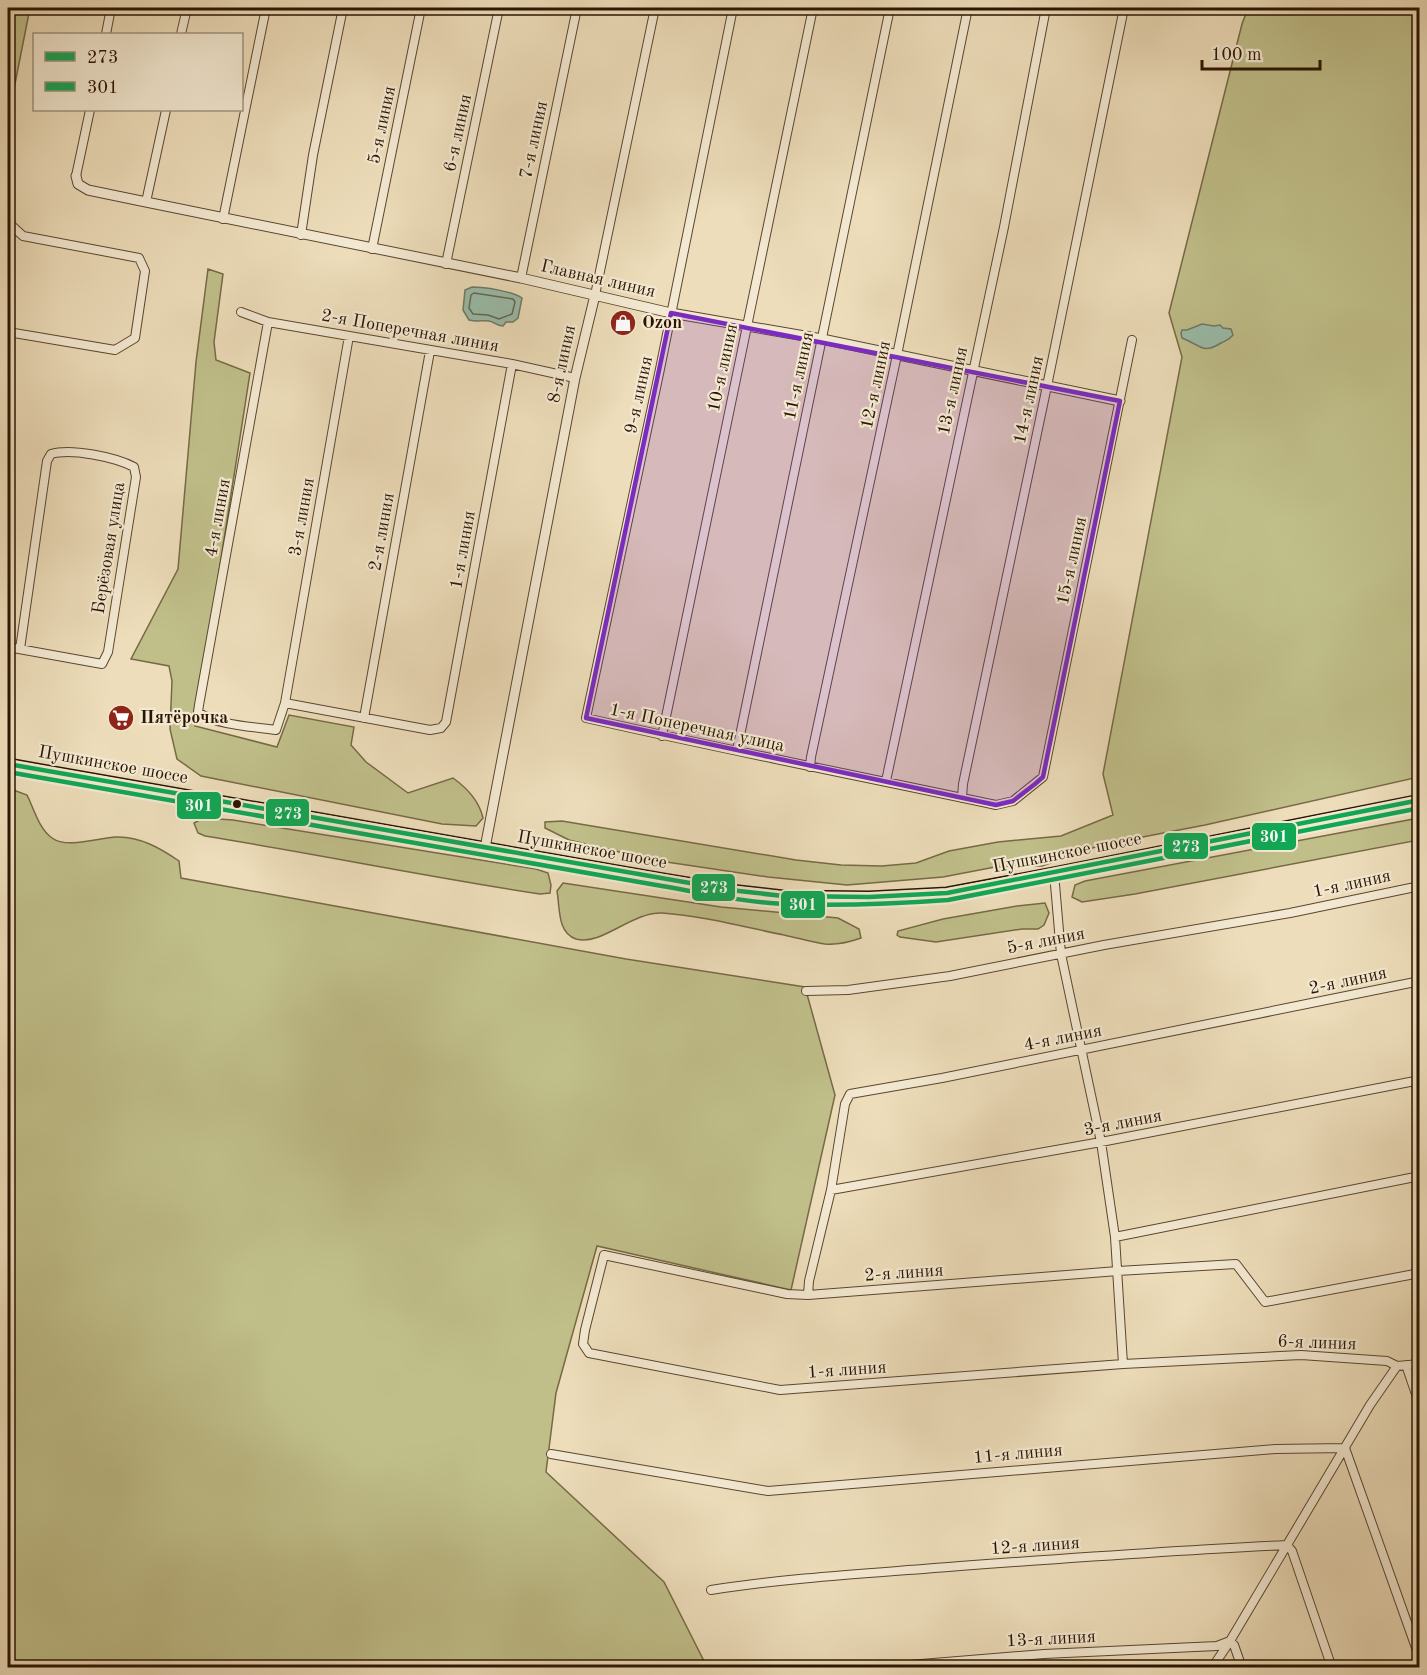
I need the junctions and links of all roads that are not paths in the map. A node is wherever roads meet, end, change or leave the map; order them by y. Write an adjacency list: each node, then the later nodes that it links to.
1 (111, 8): 15 (street)
2 (187, 8): 16 (street)
3 (266, 8): 22 (street)
4 (343, 8): 23 (street)
5 (421, 8): 24 (street, 5-я линия)
6 (499, 8): 25 (street, 6-я линия)
7 (577, 8): 26 (street, 7-я линия)
8 (656, 8): 27 (street, 8-я линия)
9 (733, 8): 29 (street, 9-я линия)
10 (813, 8): 31 (street, 10-я линия)
11 (890, 8): 34 (street, 11-я линия)
12 (968, 8): 37 (street, 12-я линия)
13 (1046, 8): 39 (street, 13-я линия)
14 (1124, 8): 41 (street, 14-я линия)
15 (106, 33)
16 (181, 33)
17 (90, 111): 19 (street)
18 (166, 111): 20 (street)
19 (76, 176): 20 (street, Главная линия)
20 (146, 202): 22 (street, Главная линия)
21 (8, 212): 32 (street)
22 (223, 219): 23 (street, Главная линия)
23 (301, 235): 24 (street, Главная линия)
24 (372, 249): 25 (street, Главная линия)
25 (447, 264): 26 (street, Главная линия)
26 (521, 279): 27 (street, Главная линия)
27 (595, 295): 29 (street, Главная линия); 40 (street, 8-я линия)
28 (241, 312): 30 (street, 2-я Поперечная линия)
29 (671, 313): 31 (street, Главная линия); 48 (street, 9-я линия)
30 (268, 322): 33 (street, 2-я Поперечная линия); 46 (street, 4-я линия)
31 (747, 327): 34 (street, Главная линия); 49 (street, 10-я линия)
32 (8, 332)
33 (349, 336): 36 (street, 2-я Поперечная линия); 45 (street, 3-я линия)
34 (822, 339): 37 (street, Главная линия); 50 (street, 11-я линия)
35 (1132, 340): 42 (street, 15-я линия)
36 (430, 351): 38 (street, 2-я Поперечная линия); 47 (street, 2-я линия)
37 (897, 355): 39 (street, Главная линия); 52 (street, 12-я линия)
38 (512, 364): 40 (street, 2-я Поперечная линия); 47 (street, 1-я линия)
39 (973, 370): 41 (street, Главная линия); 53 (street, 13-я линия)
40 (575, 378): 57 (street, 8-я линия)
41 (1047, 386): 42 (street, Главная линия); 55 (street, 14-я линия)
42 (1120, 401): 54 (street, 15-я линия)
43 (8, 647): 44 (street)
44 (20, 649): 44 (street, Берёзовая улица)
45 (285, 703): 46 (street, 3-я линия); 47 (street)
46 (203, 717)
47 (364, 718)
48 (586, 718): 49 (street, 1-я Поперечная улица)
49 (662, 736): 50 (street, 1-я Поперечная улица)
50 (737, 750): 52 (street, 1-я Поперечная улица)
51 (8, 764): 57 (main road, Пушкинское шоссе)
52 (810, 767): 53 (street, 1-я Поперечная улица)
53 (886, 781): 55 (street, 1-я Поперечная улица)
54 (1035, 784): 55 (street, 1-я Поперечная улица)
55 (962, 798)
56 (1419, 800): 58 (main road, Пушкинское шоссе)
57 (485, 848): 58 (main road, Пушкинское шоссе)
58 (1054, 873): 61 (street)
59 (1419, 886): 60 (street, 1-я линия)
60 (1290, 912): 61 (street, 5-я линия)
61 (1061, 954): 63 (street, 5-я линия); 65 (street)
62 (1419, 981): 64 (street, 2-я линия)
63 (806, 991)
64 (1282, 1010): 65 (street, 4-я линия)
65 (1082, 1049): 67 (street); 69 (street, 4-я линия)
66 (1419, 1080): 67 (street, 3-я линия)
67 (1101, 1142): 69 (street, 3-я линия); 70 (street)
68 (1419, 1176): 70 (street)
69 (831, 1190): 74 (street)
70 (1115, 1237): 72 (street)
71 (604, 1255): 74 (street, 2-я линия); 76 (street, 1-я линия)
72 (1118, 1271): 73 (street, 2-я линия); 74 (street, 2-я линия); 76 (street)
73 (1419, 1273)
74 (808, 1295)
75 (1213, 1359): 76 (street, 1-я линия); 78 (street, 6-я линия)
76 (1123, 1364)
77 (1419, 1364): 78 (street, 6-я линия)
78 (1401, 1366): 79 (street); 80 (street)
79 (1419, 1406)
80 (1345, 1448): 81 (street, 11-я линия); 82 (street); 85 (street)
81 (551, 1454)
82 (1287, 1545): 83 (street, 12-я линия); 84 (street); 89 (street)
83 (711, 1590)
84 (1232, 1643): 86 (street, 13-я линия); 87 (street); 88 (street)
85 (1419, 1659)
86 (873, 1668)
87 (1212, 1668)
88 (1242, 1668)
89 (1332, 1668)

